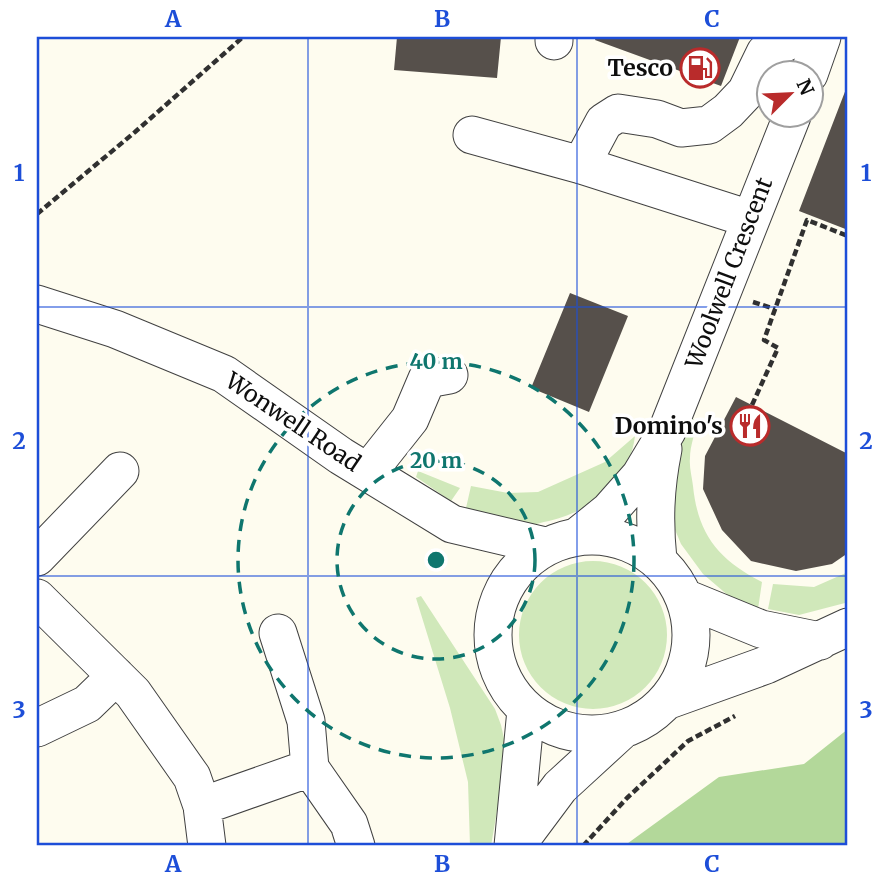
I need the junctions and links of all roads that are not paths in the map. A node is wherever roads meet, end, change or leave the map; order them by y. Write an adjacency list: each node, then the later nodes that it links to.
1 (817, 51): 4 (street)
2 (786, 130): 5 (street, Woolwell Crescent)
3 (472, 135): 4 (street)
4 (581, 165): 5 (street)
5 (750, 219): 8 (street, Woolwell Crescent)
6 (37, 304): 9 (street, Wonwell Road)
7 (449, 375): 9 (street)
8 (667, 431): 11 (street, Woolwell Crescent); 13 (street, Woolwell Crescent)
9 (354, 464): 11 (street, Wonwell Road)
10 (120, 471): 12 (street)
11 (561, 541): 13 (street); 20 (street)
12 (37, 557)
13 (658, 560): 15 (street)
14 (37, 598): 18 (street)
15 (685, 598): 17 (street); 19 (street)
16 (278, 633): 23 (street)
17 (834, 634): 19 (street)
18 (116, 676): 21 (street); 24 (street)
19 (666, 701): 22 (street)
20 (526, 710): 22 (street); 27 (street)
21 (37, 728)
22 (621, 731): 27 (street)
23 (310, 768): 24 (street); 26 (street)
24 (202, 806): 25 (street)
25 (207, 846)
26 (356, 846)
27 (515, 846)

